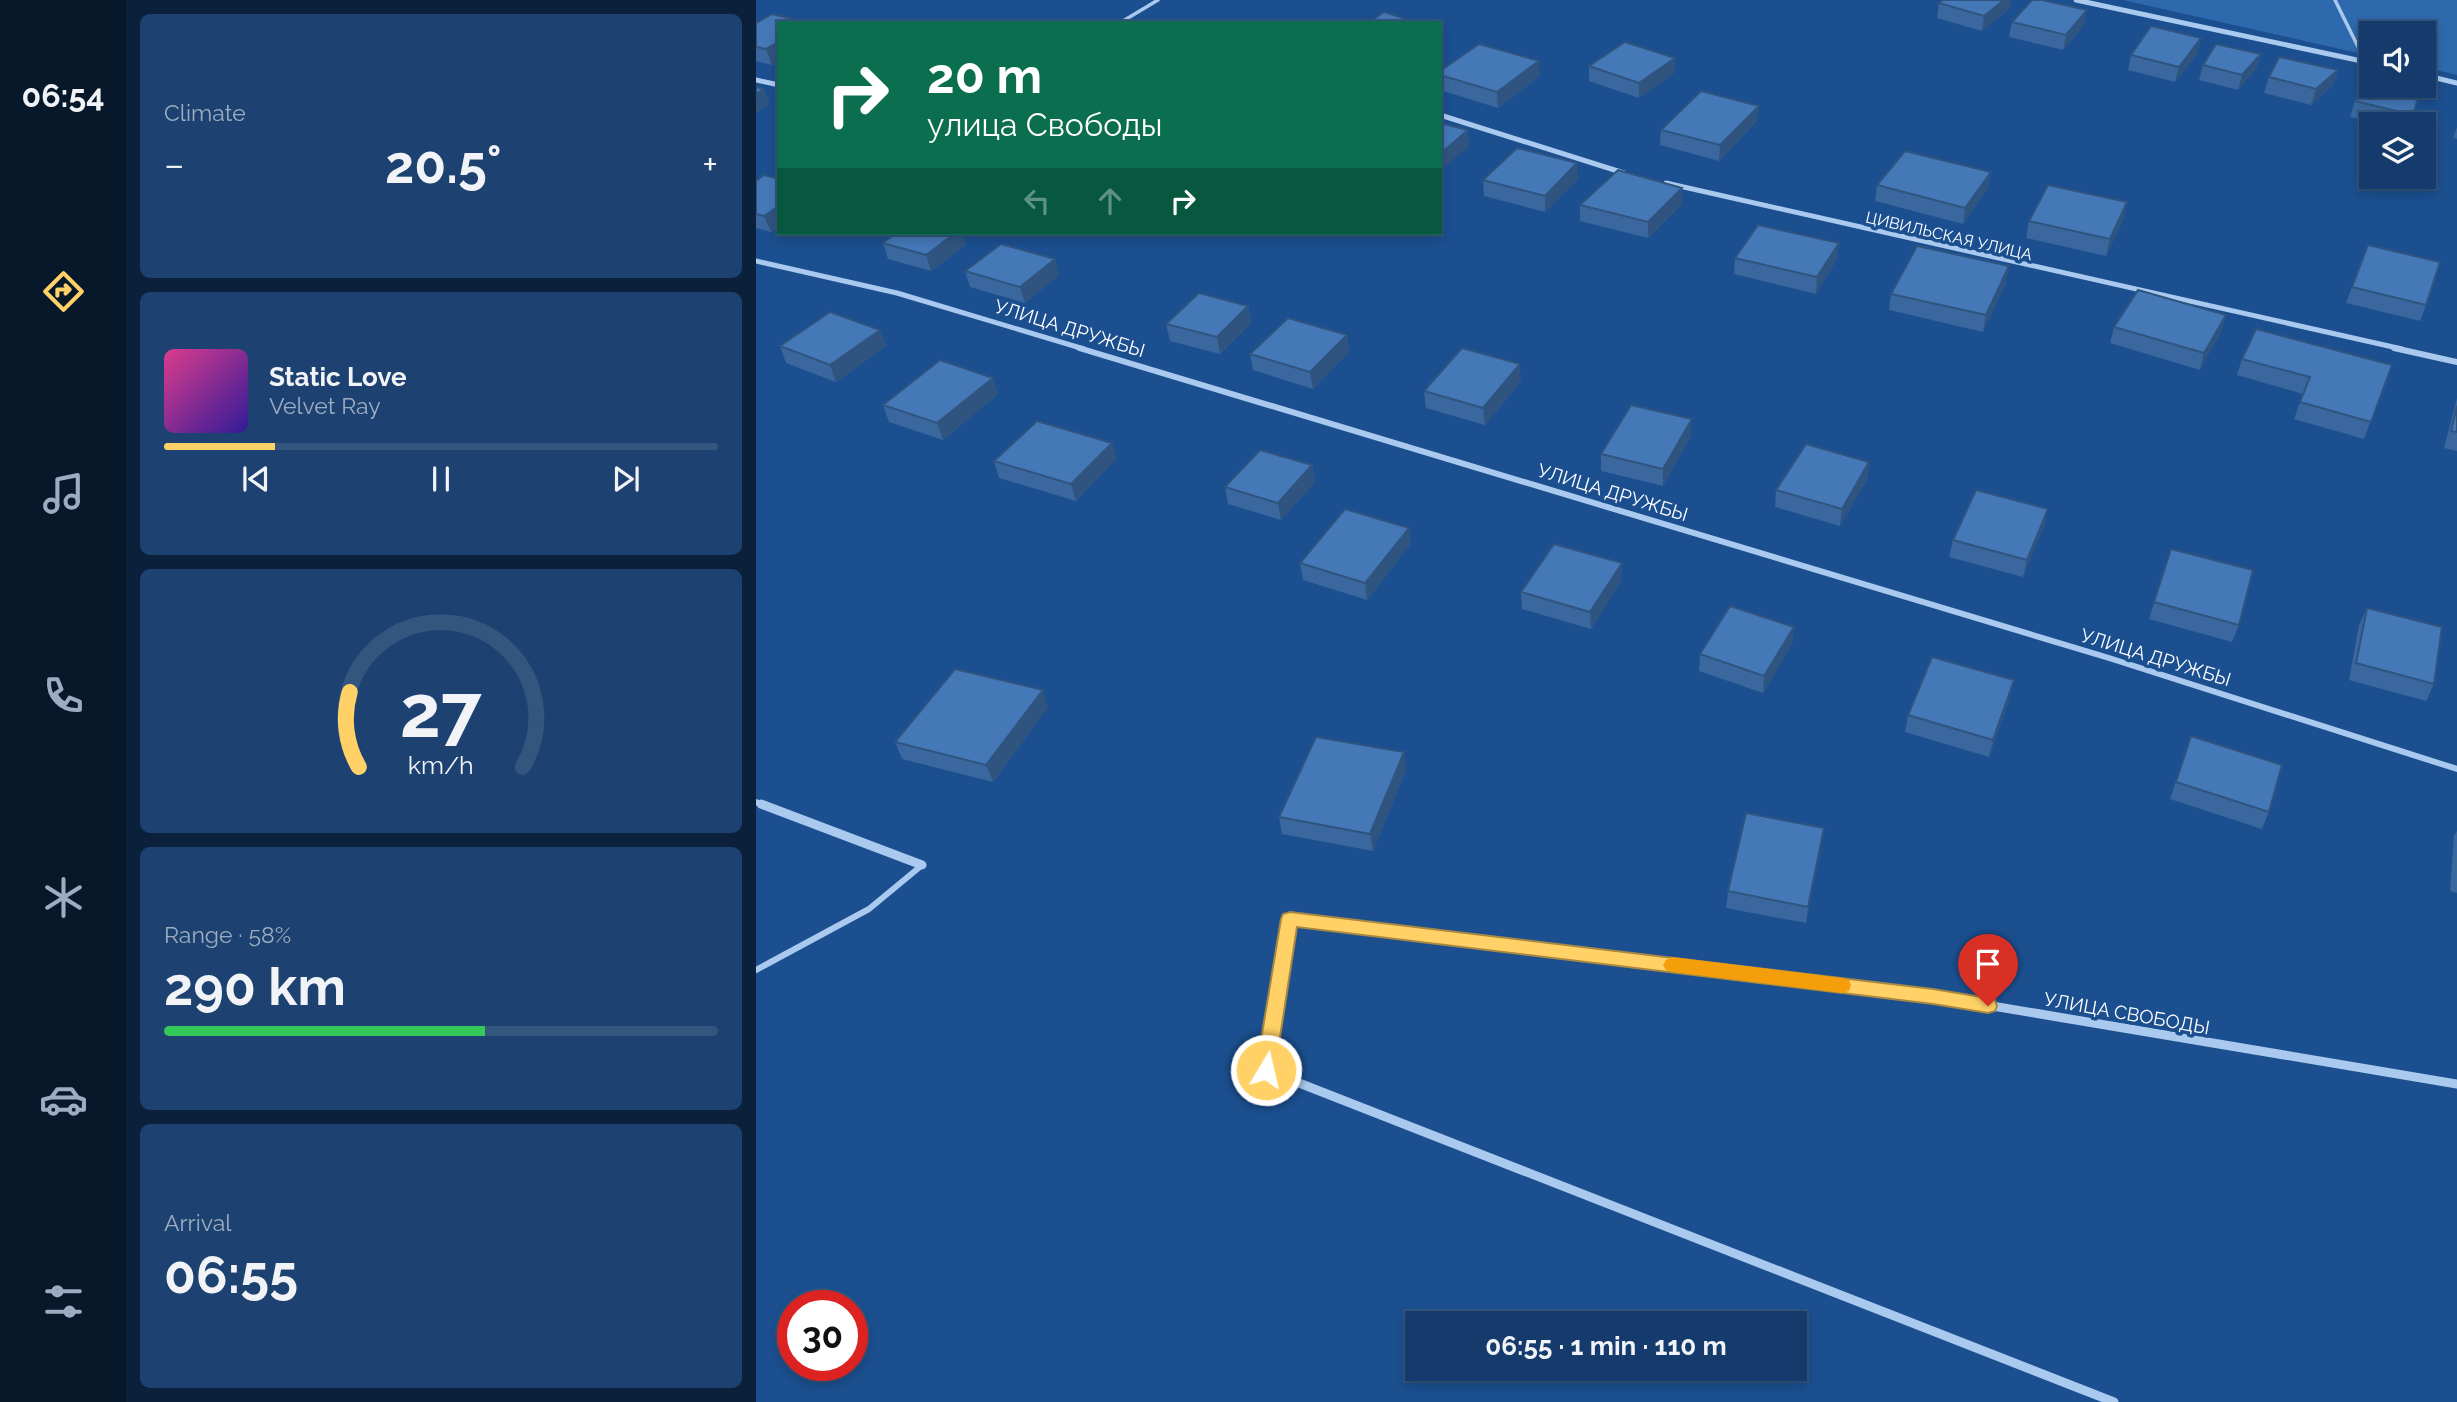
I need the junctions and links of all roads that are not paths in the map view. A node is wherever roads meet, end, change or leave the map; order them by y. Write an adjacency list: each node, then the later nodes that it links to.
1 (1158, 0): 4 (lane)
2 (2076, 0): 6 (street)
3 (2335, 0): 5 (lane)
4 (1126, 21)
5 (2359, 49)
6 (2359, 60)
7 (2436, 78): 9 (street)
8 (756, 80): 10 (street)
9 (2457, 83)
10 (777, 85)
11 (1442, 116): 12 (street)
12 (1636, 176)
13 (1662, 182): 15 (street, ЦИВИЛЬСКАЯ УЛИЦА)
14 (756, 261): 16 (street, УЛИЦА ДРУЖБЫ)
15 (2457, 362)
16 (2457, 769)
17 (756, 803): 18 (street)
18 (922, 865): 19 (lane)
19 (756, 970)
20 (2457, 1084): 21 (street, УЛИЦА СВОБОДЫ)
21 (2114, 1402)

